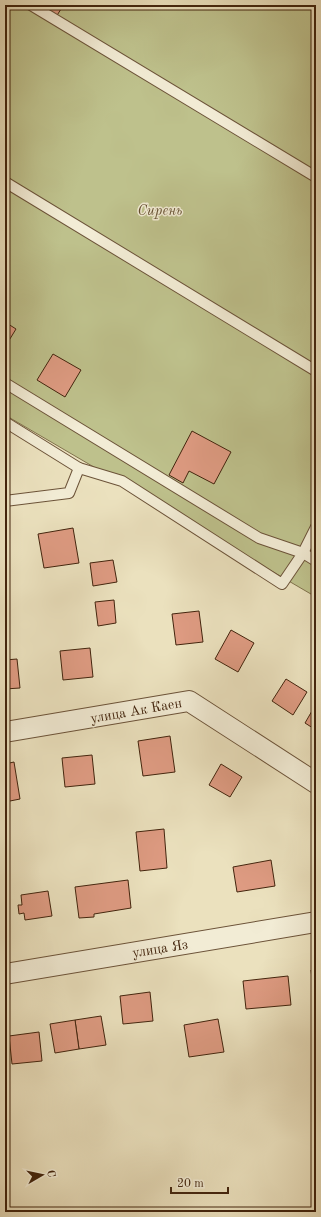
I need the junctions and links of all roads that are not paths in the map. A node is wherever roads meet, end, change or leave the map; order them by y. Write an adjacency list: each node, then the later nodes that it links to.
1 (31, 5): 2 (lane)
2 (316, 177)
3 (5, 182): 4 (lane)
4 (316, 371)
5 (5, 383): 10 (lane)
6 (5, 422): 7 (lane)
7 (79, 468): 8 (lane); 10 (lane)
8 (5, 501)
9 (316, 527): 10 (lane)
10 (303, 553): 11 (lane)
11 (316, 561)
12 (5, 732): 13 (street, улица Ак Каен)
13 (316, 783)
14 (316, 922): 15 (street, улица Яз)
15 (5, 974)

